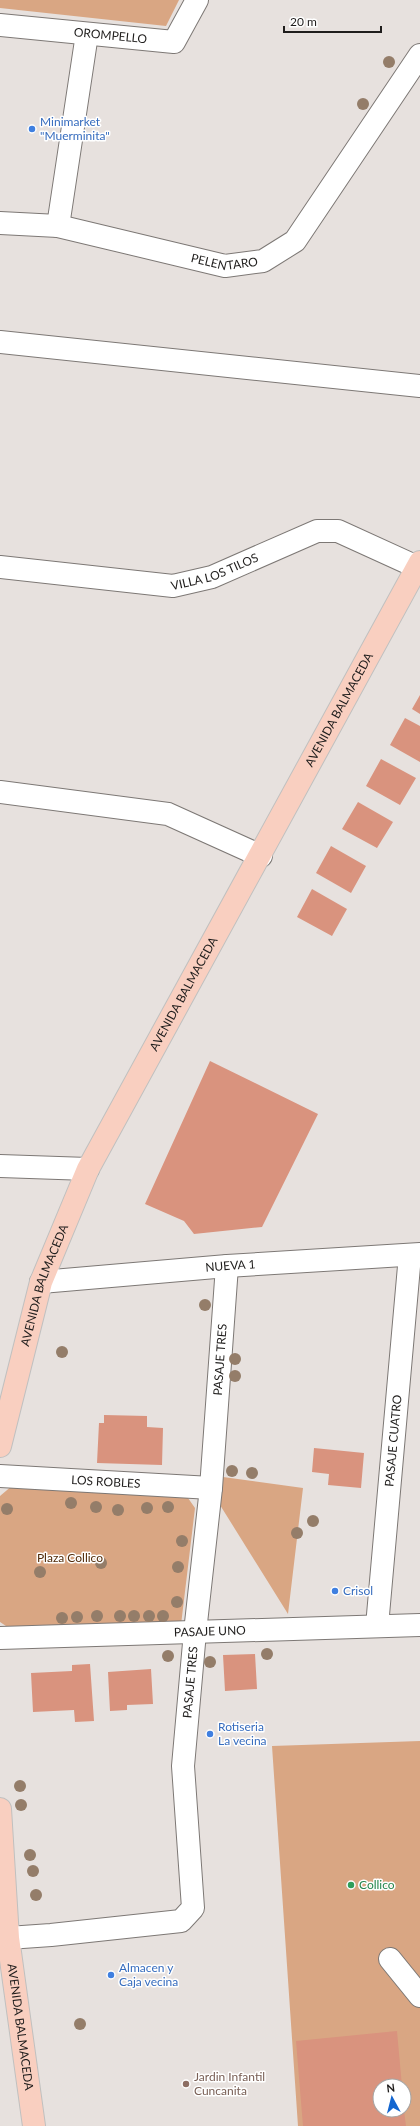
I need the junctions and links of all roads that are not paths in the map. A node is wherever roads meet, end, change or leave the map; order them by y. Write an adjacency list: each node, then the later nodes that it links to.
1 (197, 0): 3 (street, OROMPELLO)
2 (0, 25): 3 (street, OROMPELLO)
3 (87, 34): 6 (street)
4 (420, 55): 6 (street, PELENTARO)
5 (0, 224): 6 (street, PELENTARO)
6 (58, 226)
7 (0, 342): 8 (street)
8 (420, 386)
9 (419, 565): 10 (street, VILLA LOS TILOS); 12 (main road, AVENIDA BALMACEDA)
10 (0, 567)
11 (0, 792): 12 (street)
12 (261, 856): 14 (main road, AVENIDA BALMACEDA)
13 (0, 1166): 14 (street)
14 (88, 1169): 17 (main road, AVENIDA BALMACEDA)
15 (415, 1254): 16 (street, NUEVA 1); 22 (street, PASAJE CUATRO)
16 (227, 1266): 17 (street, NUEVA 1); 20 (street, PASAJE TRES)
17 (41, 1282): 18 (main road, AVENIDA BALMACEDA)
18 (0, 1446)
19 (0, 1476): 20 (street, LOS ROBLES)
20 (211, 1488): 23 (street, PASAJE TRES)
21 (420, 1625): 22 (street, PASAJE UNO)
22 (377, 1626): 23 (street, PASAJE UNO)
23 (195, 1632): 24 (street, PASAJE UNO); 26 (street, PASAJE TRES)
24 (0, 1638)
25 (0, 1808): 26 (main road, AVENIDA BALMACEDA)
26 (8, 1938): 28 (main road, AVENIDA BALMACEDA)
27 (390, 1958): 29 (street)
28 (7, 1984): 30 (main road, AVENIDA BALMACEDA)
29 (420, 1996)
30 (34, 2126)

